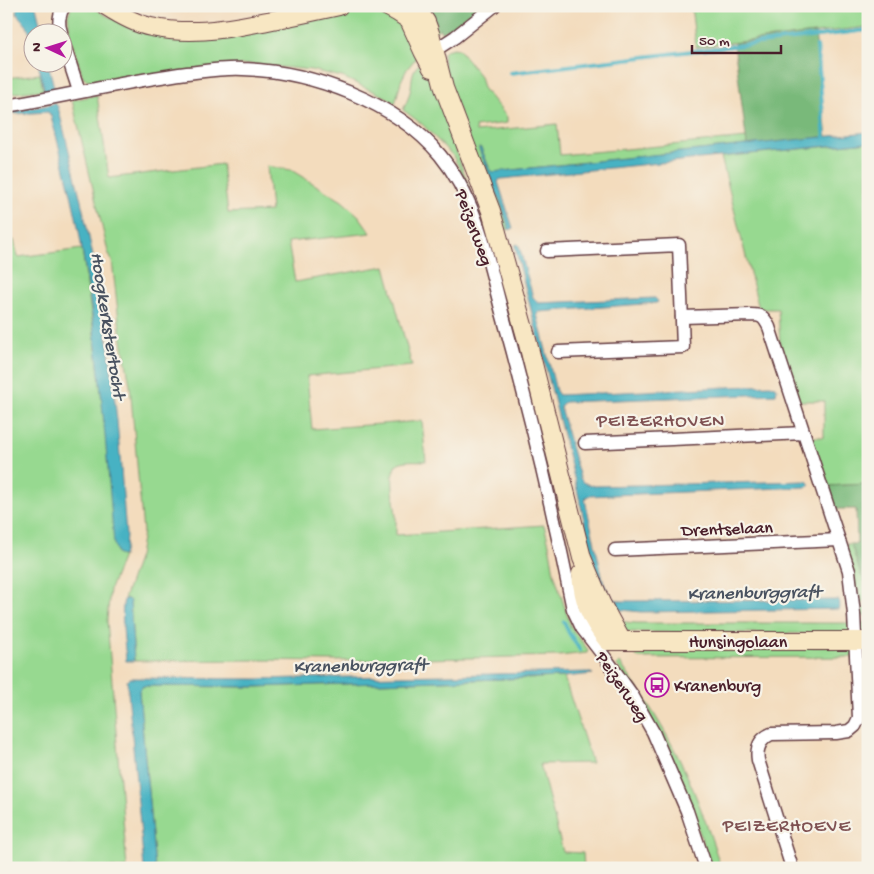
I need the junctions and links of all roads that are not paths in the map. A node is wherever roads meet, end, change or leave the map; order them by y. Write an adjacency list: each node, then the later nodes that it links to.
1 (64, 6): 7 (street)
2 (106, 6): 3 (street)
3 (339, 6)
4 (386, 6): 8 (street, Peizerweg)
5 (415, 6): 8 (street, Peizerweg)
6 (494, 6): 8 (street)
7 (60, 22)
8 (430, 53): 17 (street, Peizerweg)
9 (72, 70): 10 (street)
10 (79, 91): 11 (street, Peizerweg); 17 (street, Peizerweg)
11 (6, 106)
12 (547, 251): 13 (street)
13 (682, 317): 14 (street); 15 (street)
14 (558, 352)
15 (804, 433): 16 (street); 18 (street)
16 (585, 443)
17 (559, 501): 20 (street, Peizerweg); 22 (street, Peizerweg)
18 (839, 540): 19 (street, Drentselaan); 21 (street)
19 (616, 550)
20 (615, 640): 21 (street, Hunsingolaan)
21 (861, 641): 23 (street)
22 (706, 868)
23 (792, 868)

